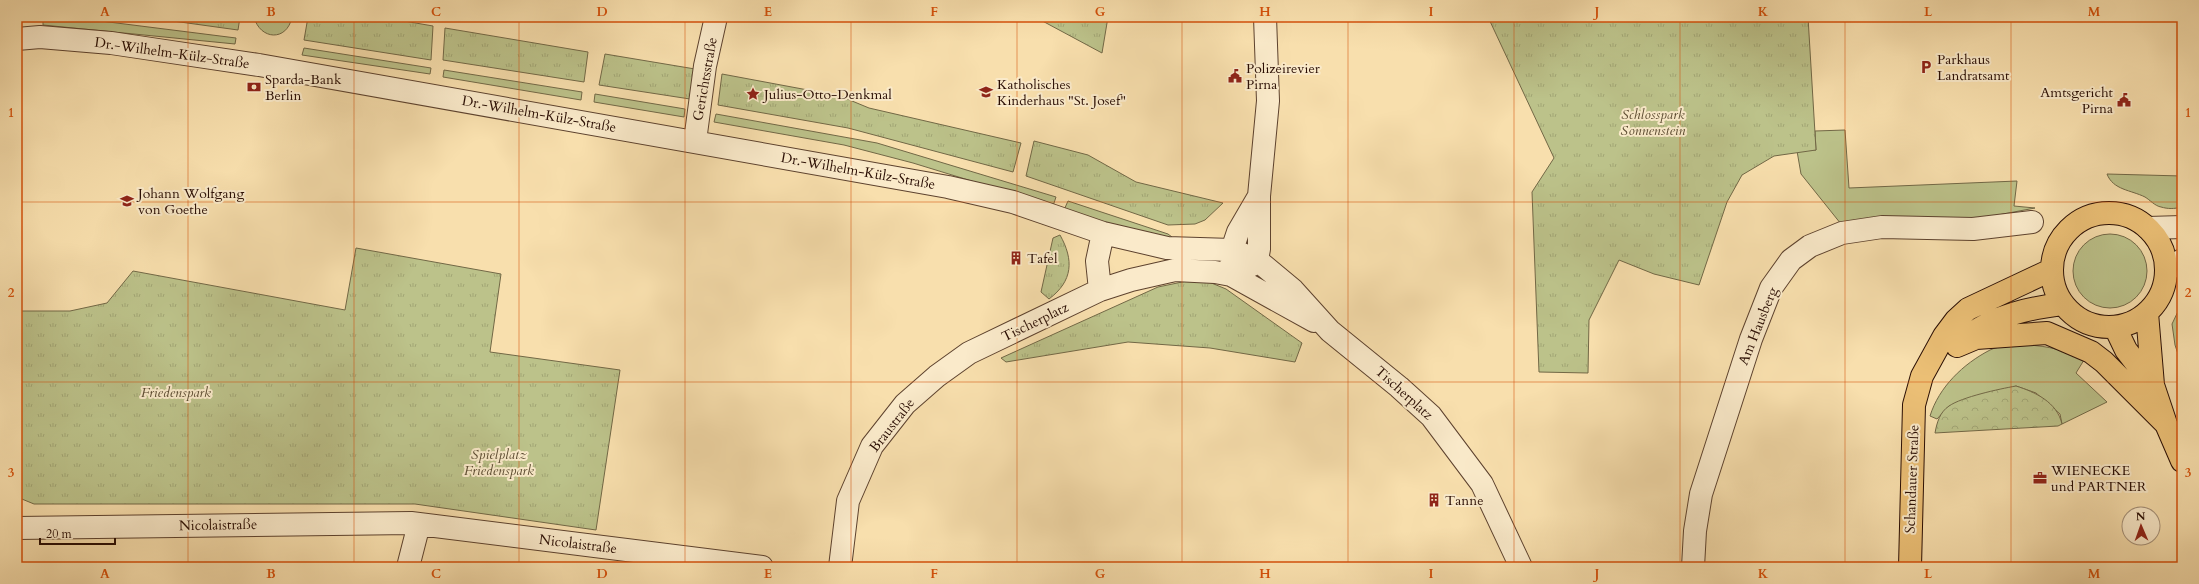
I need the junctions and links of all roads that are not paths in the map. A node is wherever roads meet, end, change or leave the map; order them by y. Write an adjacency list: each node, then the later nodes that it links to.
1 (716, 17): 4 (street, Gerichtsstraße)
2 (1265, 17): 5 (street)
3 (17, 38): 4 (street, Dr.-Wilhelm-Külz-Straße)
4 (695, 141): 6 (street, Dr.-Wilhelm-Külz-Straße)
5 (1259, 196): 12 (street); 13 (street)
6 (1056, 217): 10 (street, Tischerplatz)
7 (2032, 222): 35 (street, Am Hausberg)
8 (2182, 227): 9 (street)
9 (2148, 228): 14 (main road); 16 (main road)
10 (1102, 233): 11 (street, Tischerplatz); 18 (street)
11 (1167, 248): 12 (street, Tischerplatz); 15 (street)
12 (1232, 250): 13 (street, Tischerplatz); 17 (street)
13 (1257, 260): 17 (street); 22 (street, Tischerplatz)
14 (2174, 265): 20 (main road)
15 (1176, 270): 17 (street, Tischerplatz); 18 (street, Tischerplatz)
16 (2052, 270): 19 (main road); 26 (main road, Schandauer Straße)
17 (1231, 275): 22 (street, Tischerplatz)
18 (1100, 290): 24 (street, Tischerplatz)
19 (2062, 304): 21 (main road); 23 (main road, Schandauer Straße)
20 (2147, 312): 21 (main road); 25 (main road)
21 (2114, 327): 25 (main road)
22 (1330, 331): 34 (street, Tischerplatz)
23 (1956, 346): 26 (main road, Schandauer Straße); 27 (main road)
24 (970, 353): 33 (street, Braustraße)
25 (2153, 385): 27 (main road)
26 (1917, 391): 36 (main road, Schandauer Straße)
27 (2166, 424): 28 (main road)
28 (2182, 461)
29 (419, 524): 30 (street, Nicolaistraße); 31 (street); 32 (street, Nicolaistraße)
30 (17, 528)
31 (408, 567)
32 (762, 567)
33 (840, 567)
34 (1521, 567)
35 (1693, 567)
36 (1910, 567)

